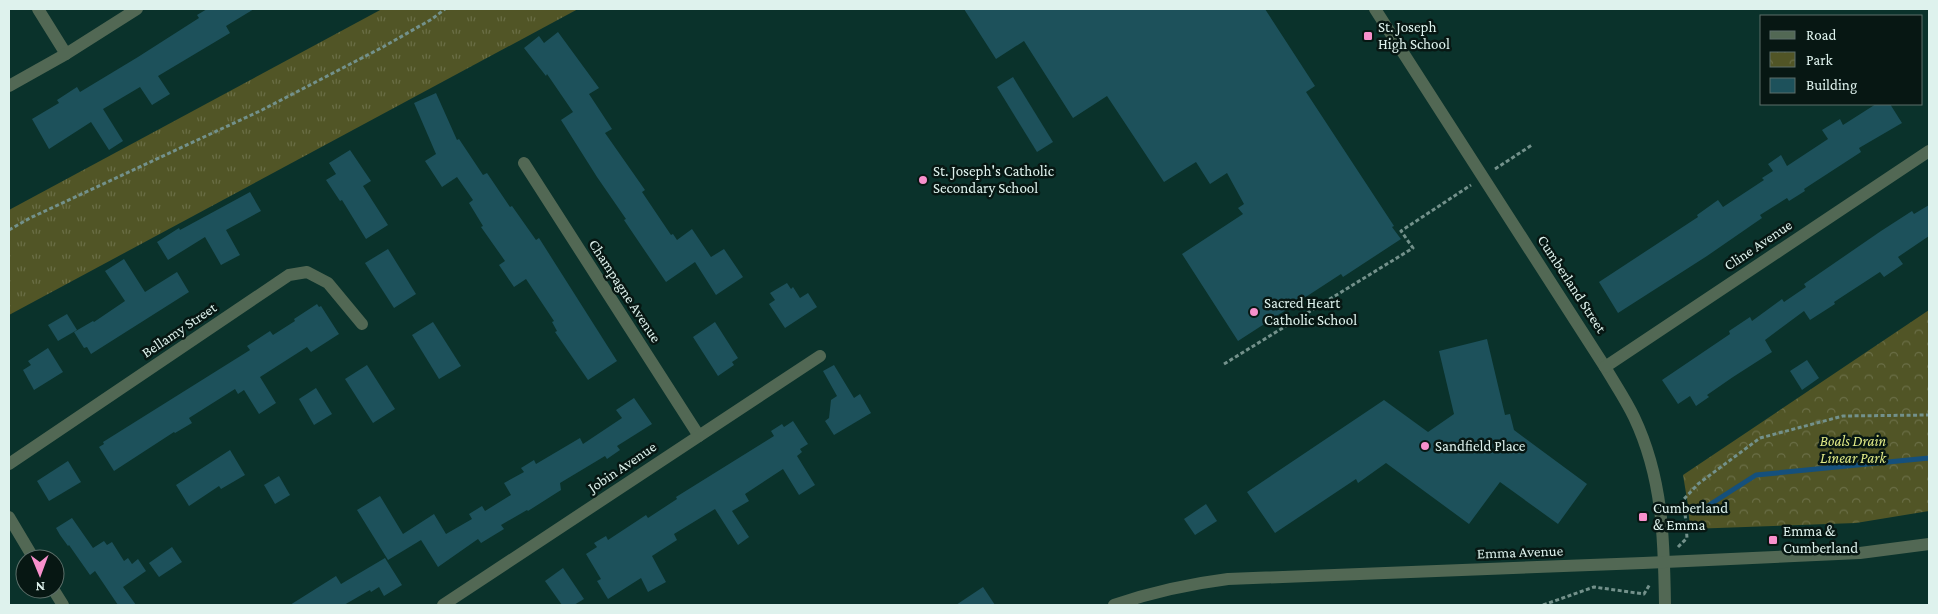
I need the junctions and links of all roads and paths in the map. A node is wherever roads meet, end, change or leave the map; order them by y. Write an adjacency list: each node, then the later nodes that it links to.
1 (38, 9): 5 (street)
2 (137, 9): 5 (street)
3 (444, 9): 11 (path)
4 (1375, 9): 10 (street, Cumberland Street)
5 (66, 54): 6 (street)
6 (9, 86)
7 (1532, 145): 10 (path)
8 (1929, 151): 15 (street, Cline Avenue)
9 (524, 163): 17 (street, Champagne Avenue)
10 (1483, 177): 14 (path); 15 (street, Cumberland Street)
11 (9, 230)
12 (362, 324): 18 (street, Bellamy Street)
13 (820, 356): 17 (street, Jobin Avenue)
14 (1224, 364)
15 (1606, 368): 22 (street, Cumberland Street)
16 (1929, 415): 22 (path)
17 (699, 436): 23 (street, Jobin Avenue)
18 (9, 464)
19 (9, 517): 21 (street)
20 (1929, 544): 22 (street, Emma Avenue)
21 (28, 549)
22 (1664, 562): 24 (street, Emma Avenue); 25 (path); 26 (street, Cumberland Street)
23 (443, 605)
24 (1114, 605)
25 (1543, 605)
26 (1665, 605)

